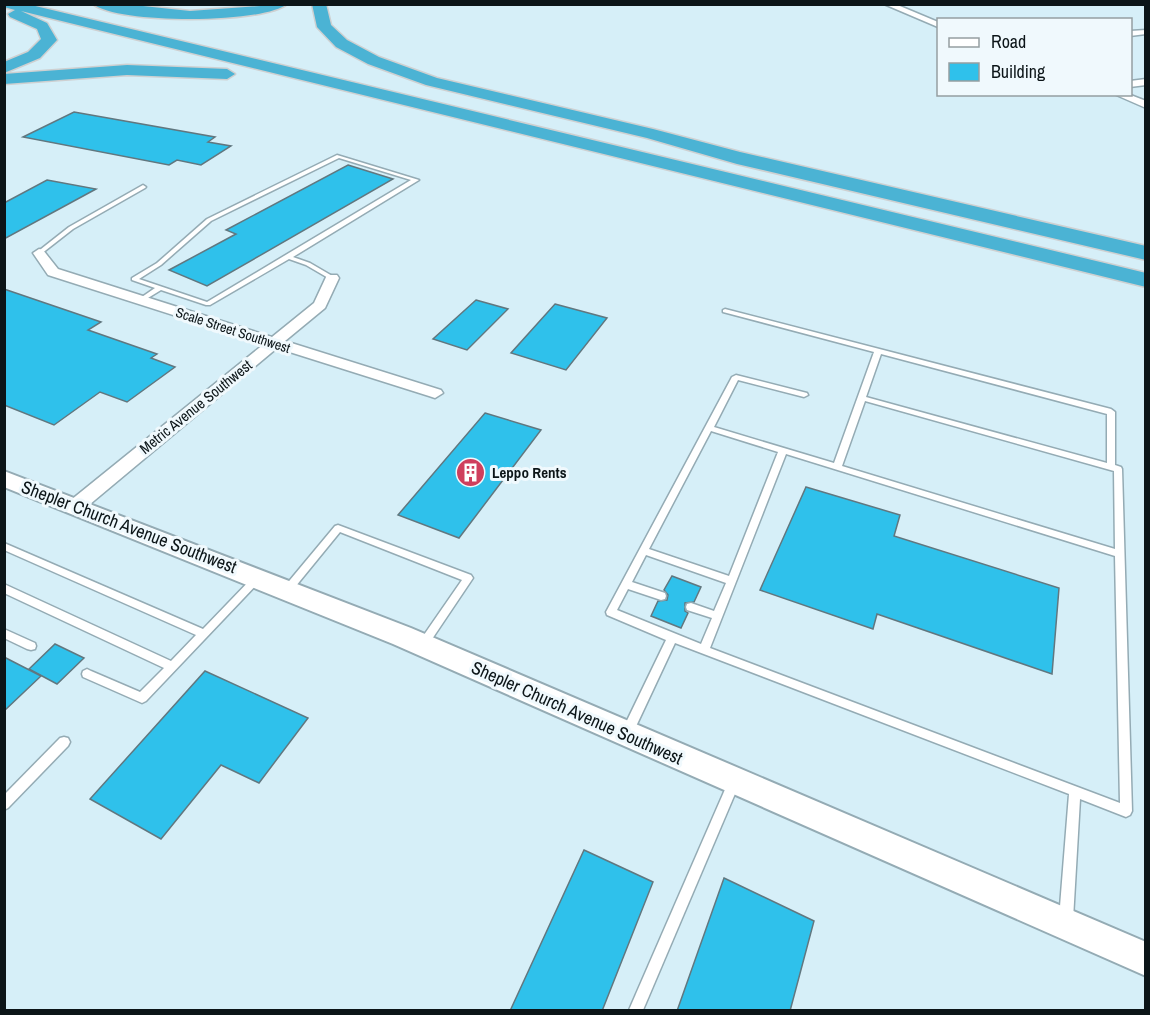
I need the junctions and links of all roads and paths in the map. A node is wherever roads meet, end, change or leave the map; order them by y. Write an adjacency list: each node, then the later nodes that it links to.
1 (8, 4): 17 (highway)
2 (75, 4): 9 (highway)
3 (100, 4): 4 (highway)
4 (280, 4)
5 (319, 4): 15 (highway)
6 (887, 4): 8 (street)
7 (4, 10): 11 (highway)
8 (937, 24)
9 (222, 38)
10 (344, 67): 15 (highway)
11 (4, 68)
12 (4, 79): 17 (highway)
13 (1123, 96): 14 (street)
14 (1146, 105)
15 (737, 158): 19 (highway)
16 (143, 187): 18 (lane)
17 (809, 199): 22 (highway)
18 (39, 253): 24 (street, Scale Street Southwest)
19 (1146, 253)
20 (288, 257): 21 (lane); 23 (lane); 23 (lane)
21 (332, 278): 26 (street, Metric Avenue Southwest)
22 (1146, 280)
23 (160, 288): 24 (lane)
24 (141, 300): 26 (street, Scale Street Southwest)
25 (725, 311): 27 (lane)
26 (274, 344): 28 (street, Scale Street Southwest); 36 (street, Metric Avenue Southwest)
27 (878, 351): 30 (lane); 33 (lane)
28 (435, 393)
29 (804, 395): 31 (lane)
30 (862, 398): 33 (lane); 34 (lane)
31 (709, 428): 32 (lane); 38 (lane)
32 (783, 451): 34 (lane); 41 (lane)
33 (1111, 467): 39 (lane)
34 (837, 468): 39 (lane)
35 (4, 478): 36 (street, Shepler Church Avenue Southwest)
36 (77, 505): 40 (street, Shepler Church Avenue Southwest)
37 (4, 546): 49 (lane)
38 (644, 551): 41 (lane); 42 (lane)
39 (1120, 554): 59 (lane)
40 (259, 578): 44 (street, Shepler Church Avenue Southwest); 49 (lane)
41 (732, 581): 47 (lane)
42 (626, 584): 45 (lane); 50 (lane)
43 (4, 588): 54 (lane)
44 (288, 589): 51 (street, Shepler Church Avenue Southwest); 51 (lane)
45 (661, 596)
46 (691, 607): 47 (lane)
47 (717, 616): 53 (lane)
48 (4, 633): 52 (lane)
49 (204, 634): 54 (lane)
50 (672, 638): 53 (lane); 56 (lane)
51 (422, 645): 56 (street, Shepler Church Avenue Southwest)
52 (31, 646)
53 (704, 650): 59 (lane)
54 (172, 668): 55 (lane)
55 (87, 674)
56 (626, 734): 58 (street, Shepler Church Avenue Southwest)
57 (64, 742): 60 (lane)
58 (734, 782): 61 (street, Shepler Church Avenue Southwest); 63 (lane)
59 (1075, 790): 61 (lane)
60 (4, 804)
61 (1065, 925): 62 (street, Shepler Church Avenue Southwest)
62 (1146, 959)
63 (636, 1011)

